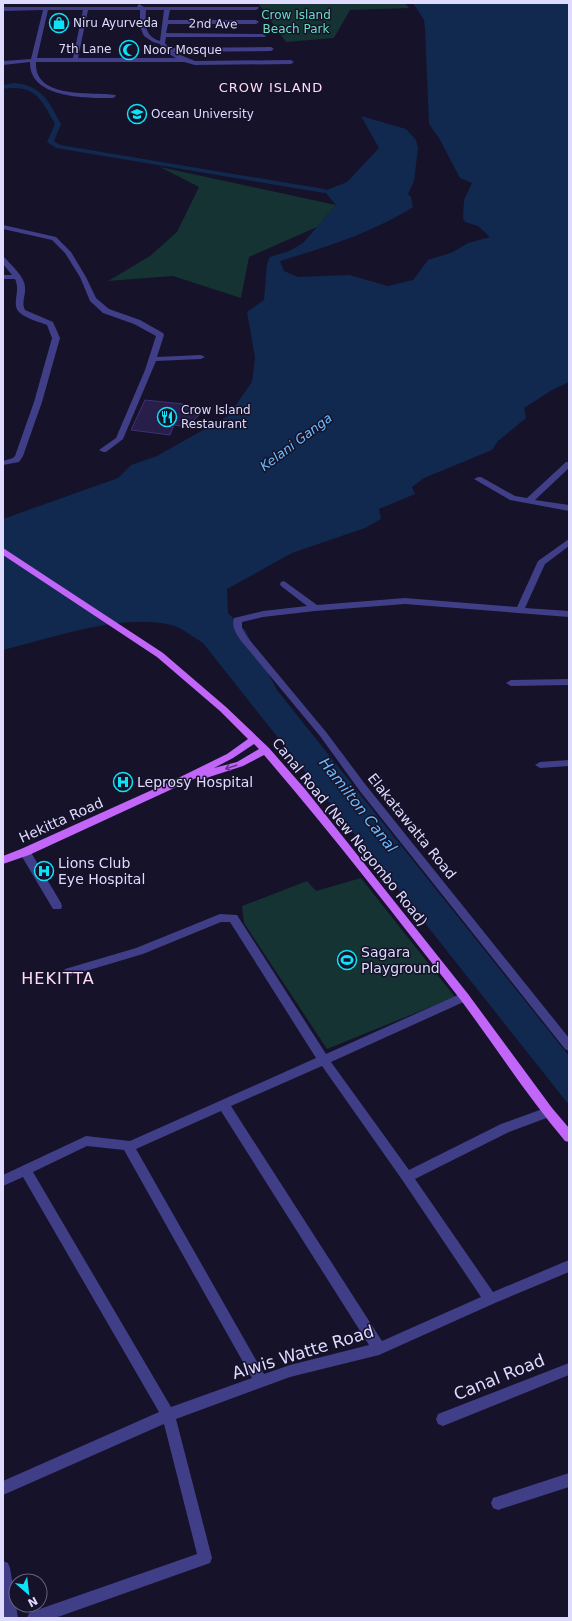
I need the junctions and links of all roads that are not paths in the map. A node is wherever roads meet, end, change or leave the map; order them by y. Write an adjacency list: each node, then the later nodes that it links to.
1 (54, 3): 8 (street)
2 (97, 3): 10 (street)
3 (136, 3): 11 (street)
4 (176, 3): 13 (street)
5 (252, 3): 13 (street)
6 (3, 9): 7 (street)
7 (46, 9): 8 (street); 21 (street)
8 (60, 9): 9 (street)
9 (86, 9): 10 (street); 22 (street)
10 (104, 9): 11 (street)
11 (143, 9): 12 (street); 18 (street)
12 (167, 9): 13 (street); 14 (street)
13 (182, 9)
14 (164, 22): 15 (street); 16 (street)
15 (256, 22)
16 (163, 35): 17 (street, 2nd Ave); 18 (street)
17 (263, 36)
18 (162, 43): 20 (street)
19 (271, 48): 20 (street)
20 (168, 50): 23 (street)
21 (34, 60): 22 (street, 7th Lane); 25 (street, 7th Lane); 26 (street)
22 (75, 60): 23 (street, 7th Lane)
23 (184, 60): 24 (street, 7th Lane)
24 (291, 62)
25 (3, 64)
26 (113, 96)
27 (3, 227): 32 (street)
28 (4, 260): 30 (street)
29 (3, 277): 30 (street)
30 (17, 277): 34 (street)
31 (201, 357): 32 (street)
32 (153, 358): 33 (street)
33 (103, 450)
34 (3, 463)
35 (569, 464): 37 (street)
36 (478, 479): 37 (street)
37 (530, 500): 38 (street)
38 (569, 508)
39 (569, 542): 43 (street)
40 (3, 551): 47 (main road, Canal Road (New Negombo Road))
41 (284, 584): 42 (street)
42 (315, 608): 43 (street); 57 (street, Elakatawatta Road)
43 (520, 610): 44 (street)
44 (569, 614)
45 (569, 682): 46 (street)
46 (511, 683)
47 (255, 739): 48 (main road, Canal Road (New Negombo Road)); 51 (main road, Hekitta Road)
48 (266, 750): 51 (main road, Hekitta Road, one-way to 51); 56 (main road, Canal Road (New Negombo Road))
49 (569, 764): 50 (street)
50 (540, 765)
51 (175, 784): 52 (main road, Hekitta Road)
52 (25, 852): 53 (main road, Hekitta Road); 54 (street)
53 (3, 860)
54 (57, 906)
55 (69, 972): 58 (street)
56 (464, 997): 58 (street); 60 (main road, Canal Road (New Negombo Road))
57 (569, 1046)
58 (323, 1059): 59 (street); 64 (street)
59 (224, 1105): 62 (street); 68 (street)
60 (548, 1112): 61 (main road, Canal Road (New Negombo Road)); 64 (street)
61 (569, 1137)
62 (127, 1145): 63 (street); 70 (street)
63 (26, 1171): 65 (street); 71 (street)
64 (407, 1177): 67 (street)
65 (3, 1181)
66 (569, 1266): 67 (street, Alwis Watte Road)
67 (490, 1299): 68 (street, Alwis Watte Road)
68 (379, 1349): 70 (street, Alwis Watte Road)
69 (569, 1369): 72 (street, Canal Road)
70 (261, 1382): 71 (street, Alwis Watte Road)
71 (168, 1415): 74 (street, Alwis Watte Road); 78 (street)
72 (443, 1419)
73 (569, 1480): 75 (street)
74 (3, 1488)
75 (498, 1503)
76 (3, 1568): 77 (street)
77 (11, 1618)
78 (34, 1618)

